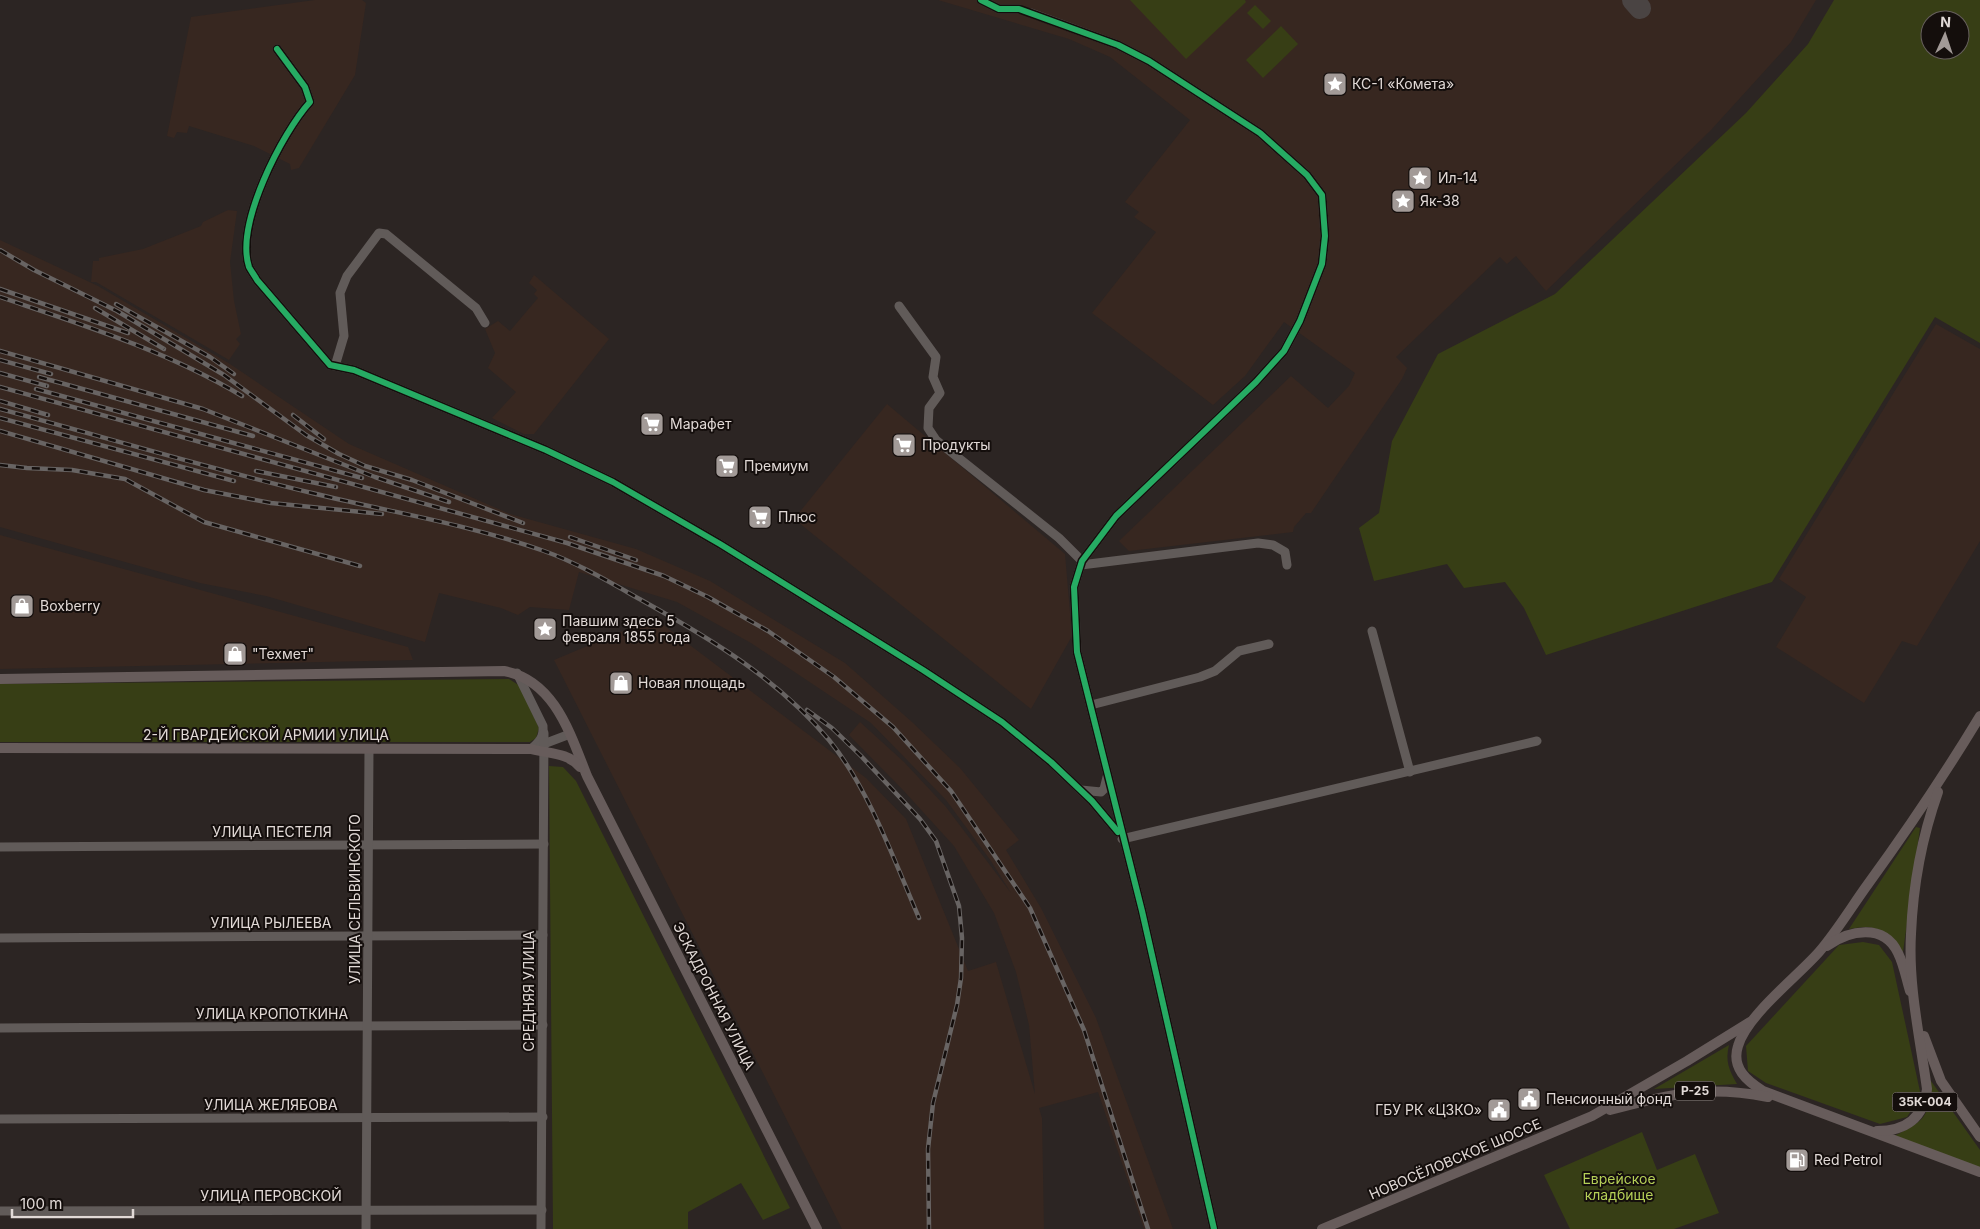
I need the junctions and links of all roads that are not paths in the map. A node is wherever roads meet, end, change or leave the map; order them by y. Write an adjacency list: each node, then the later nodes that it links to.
1 (981, 0): 2 (street)
2 (1019, 9)
3 (1031, 14): 8 (street)
4 (277, 49): 7 (street)
5 (899, 306): 8 (street)
6 (485, 323): 7 (street)
7 (335, 366): 27 (street)
8 (1081, 563): 9 (street); 14 (street)
9 (1287, 565)
10 (1372, 631): 24 (street)
11 (1269, 644): 14 (street)
12 (517, 673): 13 (main road); 16 (street, СРЕДНЯЯ УЛИЦА); 17 (main road)
13 (0, 679)
14 (1091, 704): 23 (street)
15 (1980, 716): 26 (main road)
16 (544, 733): 20 (street, СРЕДНЯЯ УЛИЦА); 22 (street)
17 (570, 734): 20 (street); 25 (main road)
18 (1537, 741): 24 (street)
19 (0, 748): 21 (main road, 2-Й ГВАРДЕЙСКОЙ АРМИИ УЛИЦА)
20 (545, 748): 22 (main road, 2-Й ГВАРДЕЙСКОЙ АРМИИ УЛИЦА); 25 (main road, 2-Й ГВАРДЕЙСКОЙ АРМИИ УЛИЦА); 29 (street, СРЕДНЯЯ УЛИЦА)
21 (369, 749): 22 (main road, 2-Й ГВАРДЕЙСКОЙ АРМИИ УЛИЦА); 30 (street, УЛИЦА СЕЛЬВИНСКОГО)
22 (531, 749)
23 (1107, 772): 27 (street); 28 (street)
24 (1410, 772): 28 (street)
25 (588, 776): 54 (main road, ЭСКАДРОННАЯ УЛИЦА)
26 (1943, 777): 35 (main road); 36 (main road)
27 (1081, 790): 28 (street)
28 (1122, 839): 55 (street)
29 (544, 844): 30 (street, УЛИЦА ПЕСТЕЛЯ); 32 (street, СРЕДНЯЯ УЛИЦА)
30 (369, 845): 31 (street, УЛИЦА ПЕСТЕЛЯ); 33 (street, УЛИЦА СЕЛЬВИНСКОГО)
31 (0, 847)
32 (543, 935): 33 (street, УЛИЦА РЫЛЕЕВА); 38 (street, СРЕДНЯЯ УЛИЦА)
33 (368, 936): 34 (street, УЛИЦА РЫЛЕЕВА); 39 (street, УЛИЦА СЕЛЬВИНСКОГО)
34 (0, 938)
35 (1820, 951): 36 (main road, 35К-004); 37 (main road, 35К-004)
36 (1917, 1018): 46 (main road, 35К-004); 47 (main road, 35К-004)
37 (1753, 1020): 41 (main road, 35К-004); 42 (main road, НОВОСЁЛОВСКОЕ ШОССЕ / Р-25)
38 (543, 1025): 39 (street, УЛИЦА КРОПОТКИНА); 43 (street, СРЕДНЯЯ УЛИЦА)
39 (368, 1027): 40 (street, УЛИЦА КРОПОТКИНА); 44 (street, УЛИЦА СЕЛЬВИНСКОГО)
40 (0, 1028)
41 (1796, 1104): 42 (main road, НОВОСЁЛОВСКОЕ ШОССЕ / Р-25); 46 (main road, 35К-004)
42 (1597, 1113): 56 (main road, НОВОСЁЛОВСКОЕ ШОССЕ / Р-25)
43 (543, 1117): 44 (street, УЛИЦА ЖЕЛЯБОВА); 50 (street, СРЕДНЯЯ УЛИЦА)
44 (368, 1118): 45 (street, УЛИЦА ЖЕЛЯБОВА); 49 (street, УЛИЦА СЕЛЬВИНСКОГО)
45 (0, 1119)
46 (1854, 1126): 48 (main road, 35К-004)
47 (1980, 1137)
48 (1980, 1172)
49 (366, 1210): 50 (street, УЛИЦА ПЕРОВСКОЙ); 51 (street, УЛИЦА ПЕРОВСКОЙ); 52 (street, УЛИЦА СЕЛЬВИНСКОГО)
50 (542, 1210): 53 (street, СРЕДНЯЯ УЛИЦА)
51 (0, 1211)
52 (366, 1229)
53 (541, 1229)
54 (817, 1229)
55 (1214, 1229)
56 (1322, 1229)

